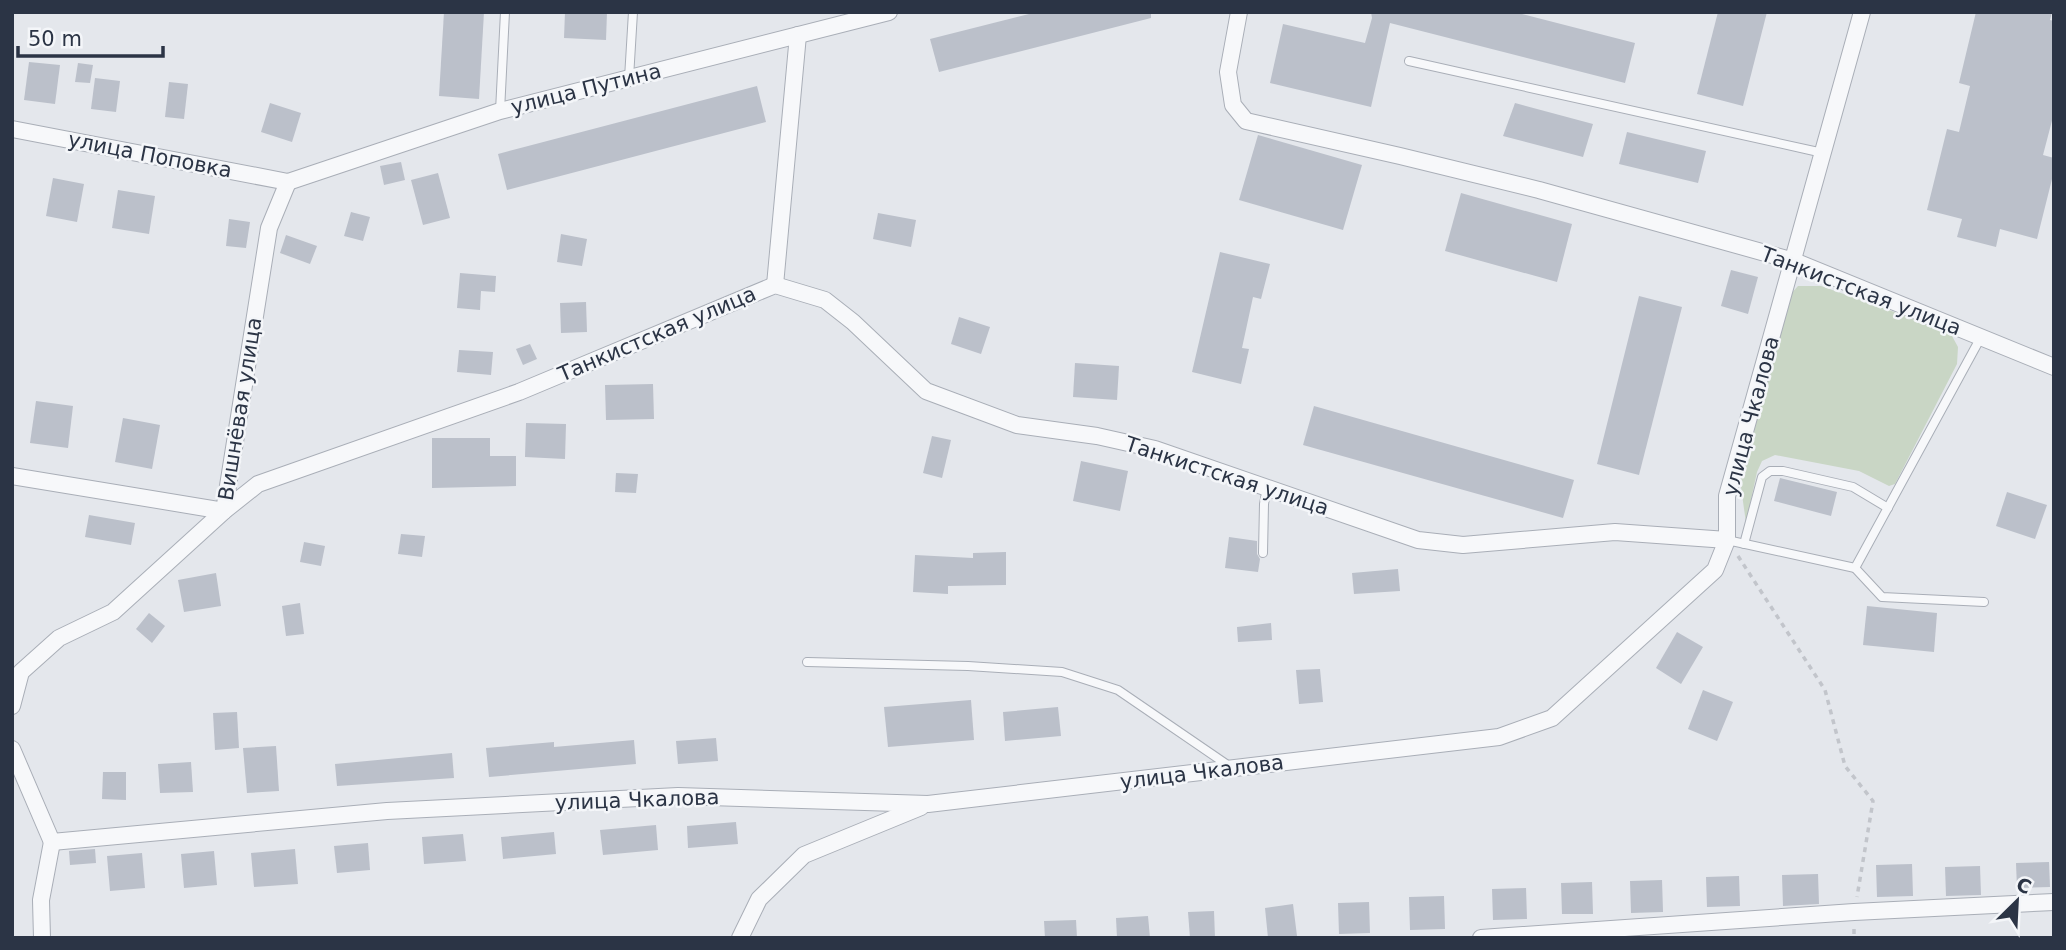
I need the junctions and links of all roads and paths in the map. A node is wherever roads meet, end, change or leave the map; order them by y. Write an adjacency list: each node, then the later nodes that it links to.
1 (505, 12): 10 (lane)
2 (633, 12): 9 (lane)
3 (888, 12): 6 (street, улица Путина)
4 (1238, 12): 14 (street, Танкистская улица)
5 (1862, 12): 12 (street, улица Чкалова)
6 (871, 15): 7 (street, улица Путина)
7 (798, 35): 9 (street, улица Путина); 15 (street)
8 (1409, 61): 12 (lane)
9 (629, 78): 10 (street, улица Путина)
10 (500, 111): 13 (street, улица Путина)
11 (12, 129): 13 (street, улица Поповка)
12 (1823, 153): 14 (street, улица Чкалова)
13 (288, 182): 21 (street, Вишнёвая улица)
14 (1794, 261): 16 (street, Танкистская улица); 22 (street, улица Чкалова)
15 (775, 285): 19 (street, Танкистская улица); 21 (street, Танкистская улица)
16 (1981, 337): 17 (street, Танкистская улица); 20 (lane)
17 (2054, 367)
18 (12, 476): 21 (street, Вишнёвая улица)
19 (1267, 487): 22 (street, Танкистская улица); 24 (lane)
20 (1888, 508): 23 (lane); 25 (lane)
21 (224, 511): 28 (street, Танкистская улица)
22 (1727, 540): 23 (lane); 30 (street, улица Чкалова); 34 (path)
23 (1744, 544): 25 (lane)
24 (1263, 553)
25 (1855, 568): 26 (lane)
26 (1984, 602)
27 (807, 662): 30 (lane)
28 (12, 706)
29 (12, 749): 32 (street)
30 (1232, 768): 31 (street, улица Чкалова)
31 (928, 804): 32 (street, улица Чкалова); 36 (street)
32 (52, 842): 35 (street)
33 (2054, 902): 34 (street)
34 (1854, 912): 37 (street); 38 (path)
35 (41, 938)
36 (740, 938)
37 (1481, 938)
38 (1854, 938)

